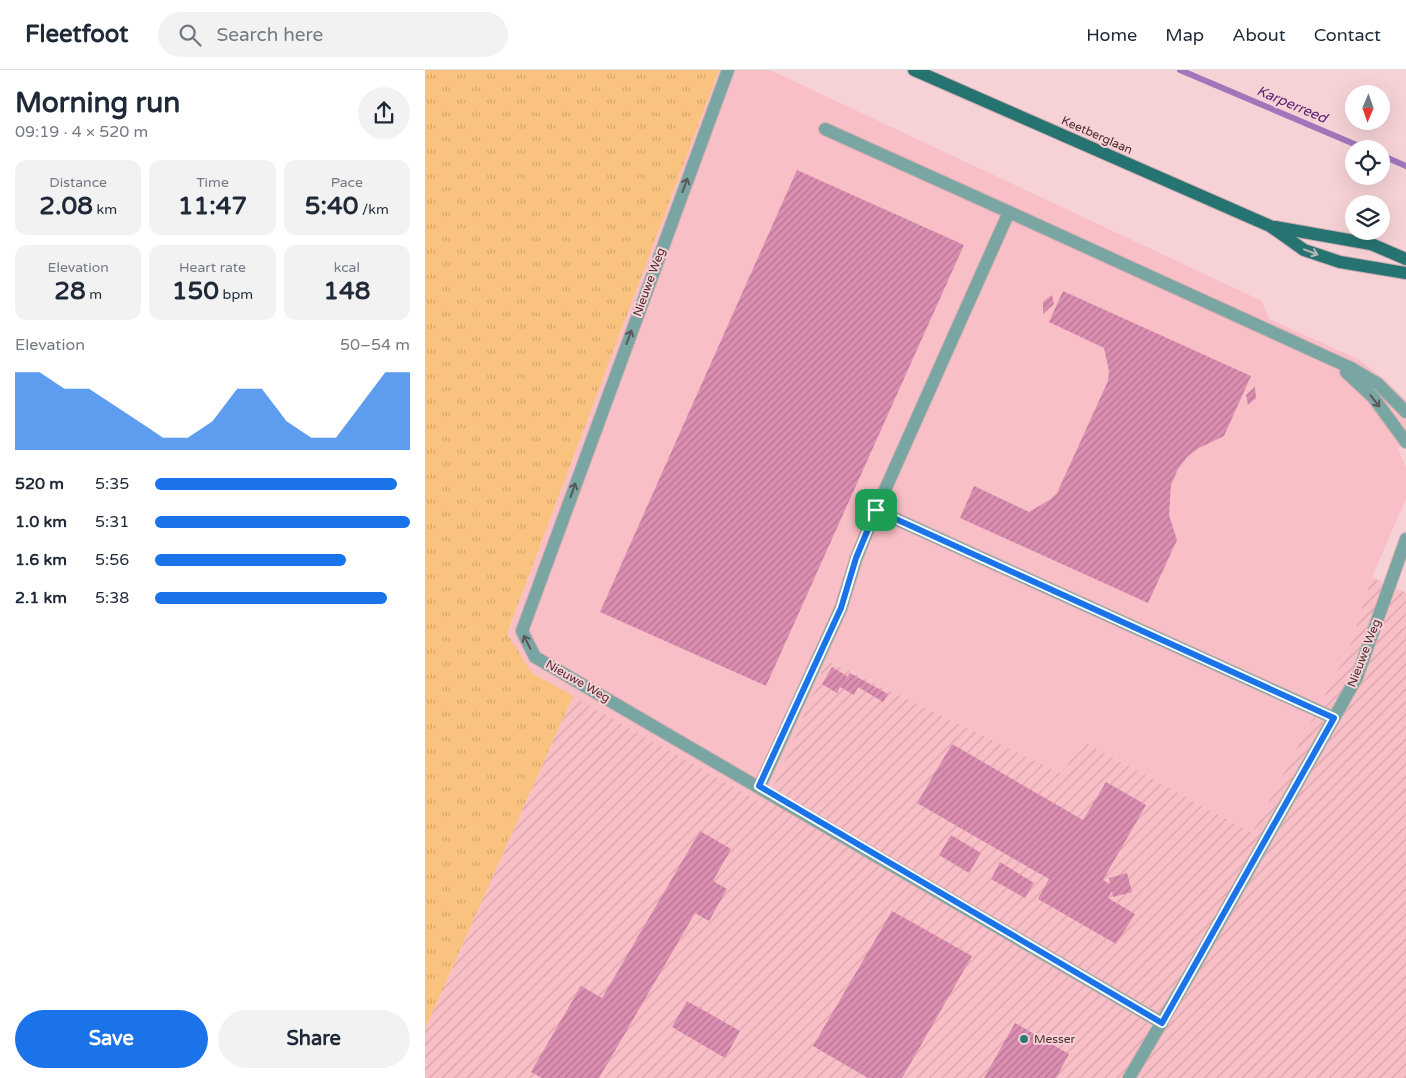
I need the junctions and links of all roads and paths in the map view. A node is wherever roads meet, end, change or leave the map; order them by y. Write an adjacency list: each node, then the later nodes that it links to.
1 (728, 70): 14 (street, Nieuwe Weg, one-way to 1)
2 (914, 70): 5 (main road, Keetberglaan)
3 (825, 129): 4 (street)
4 (1009, 212): 8 (street); 11 (street)
5 (1270, 226): 6 (main road, Keetberglaan); 7 (main road, Keetberglaan, one-way to 7)
6 (1406, 259)
7 (1406, 273)
8 (1325, 358): 9 (street); 10 (street, one-way to 10)
9 (1406, 412)
10 (1406, 442)
11 (876, 510): 13 (street); 14 (street)
12 (1406, 539): 13 (street, Nieuwe Weg)
13 (1334, 718): 15 (street, Nieuwe Weg)
14 (759, 786): 15 (street, Nieuwe Weg)
15 (1162, 1023): 16 (street, Nieuwe Weg)
16 (1129, 1078)

